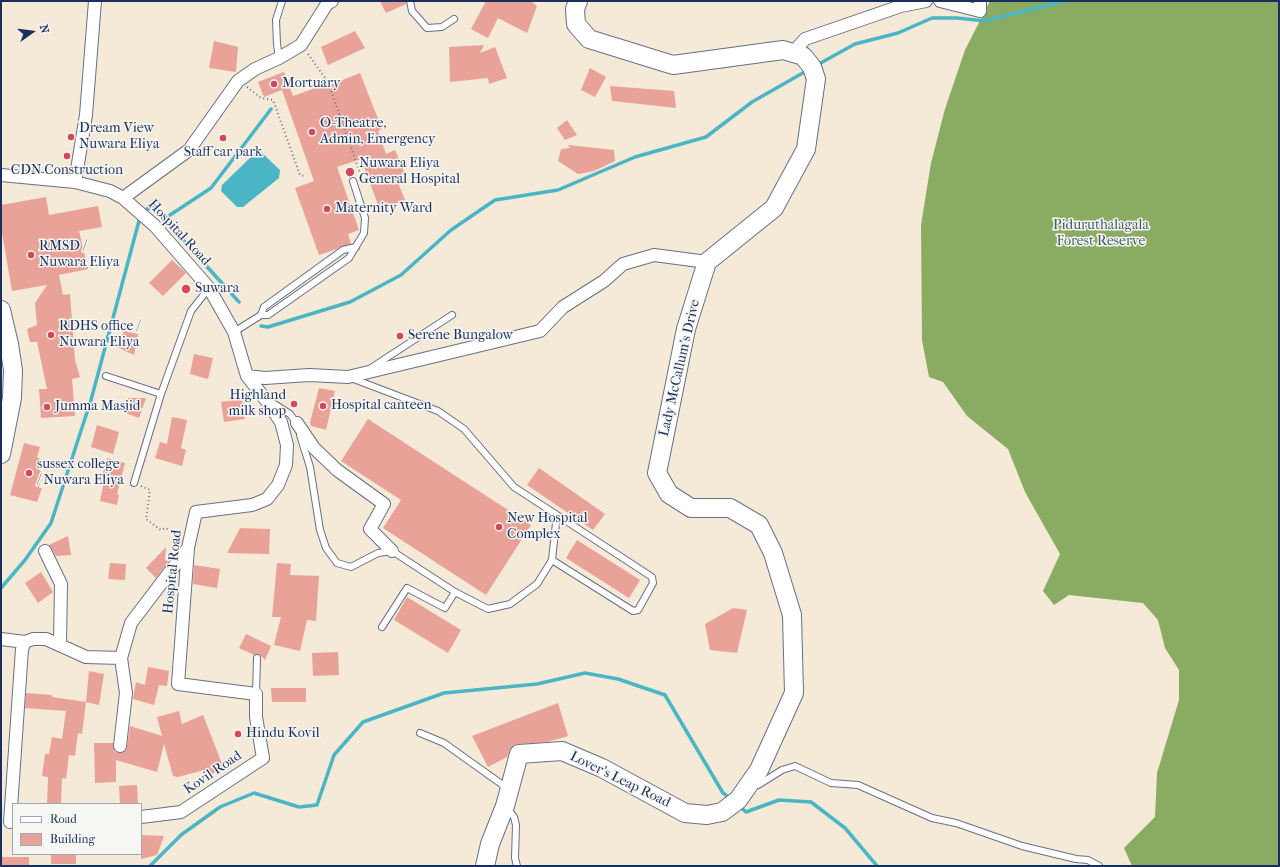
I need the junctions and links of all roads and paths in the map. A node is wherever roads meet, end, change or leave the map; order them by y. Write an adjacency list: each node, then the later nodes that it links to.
1 (95, 1): 16 (street)
2 (282, 1): 12 (lane)
3 (332, 1): 10 (street)
4 (410, 1): 9 (lane)
5 (578, 1): 11 (main road)
6 (926, 1): 11 (street)
7 (940, 1): 8 (street)
8 (980, 1)
9 (454, 19)
10 (301, 45): 12 (street); 17 (path)
11 (798, 55): 20 (main road)
12 (279, 58): 13 (street)
13 (238, 81): 15 (path); 18 (street)
14 (1, 174): 16 (street, Hospital Road)
15 (305, 176)
16 (75, 182): 18 (street, Hospital Road)
17 (353, 182): 19 (lane)
18 (123, 198): 21 (street, Hospital Road)
19 (356, 247): 23 (lane); 23 (lane)
20 (707, 262): 26 (street); 50 (main road, Lady McCallum's Drive)
21 (209, 288): 25 (street, Hospital Road); 30 (lane)
22 (1, 310): 33 (main road)
23 (261, 315): 25 (lane)
24 (452, 315): 26 (lane)
25 (234, 332): 28 (street, Hospital Road)
26 (362, 374): 29 (street)
27 (106, 376): 30 (lane)
28 (247, 376): 29 (street); 31 (street, Hospital Road)
29 (348, 377): 35 (lane)
30 (162, 394): 34 (lane)
31 (266, 400): 32 (lane); 36 (street, Hospital Road)
32 (297, 423): 38 (street); 38 (lane)
33 (1, 454)
34 (134, 483): 36 (path)
35 (555, 514): 39 (lane); 39 (lane)
36 (189, 544): 45 (street); 47 (street, Hospital Road)
37 (44, 551): 44 (street)
38 (392, 552): 40 (lane)
39 (552, 560): 40 (lane)
40 (454, 592): 41 (lane)
41 (382, 628)
42 (1, 639): 43 (street)
43 (25, 642): 44 (street); 53 (street)
44 (60, 645): 45 (street)
45 (121, 658): 49 (street)
46 (256, 658): 47 (lane)
47 (256, 694): 52 (street, Kovil Road)
48 (420, 733): 51 (lane)
49 (120, 746)
50 (751, 782): 51 (main road, Lover's Leap Road); 56 (lane)
51 (507, 797): 54 (main road, Lover's Leap Road); 55 (lane)
52 (142, 816)
53 (8, 822)
54 (485, 866)
55 (517, 866)
56 (1099, 866)

